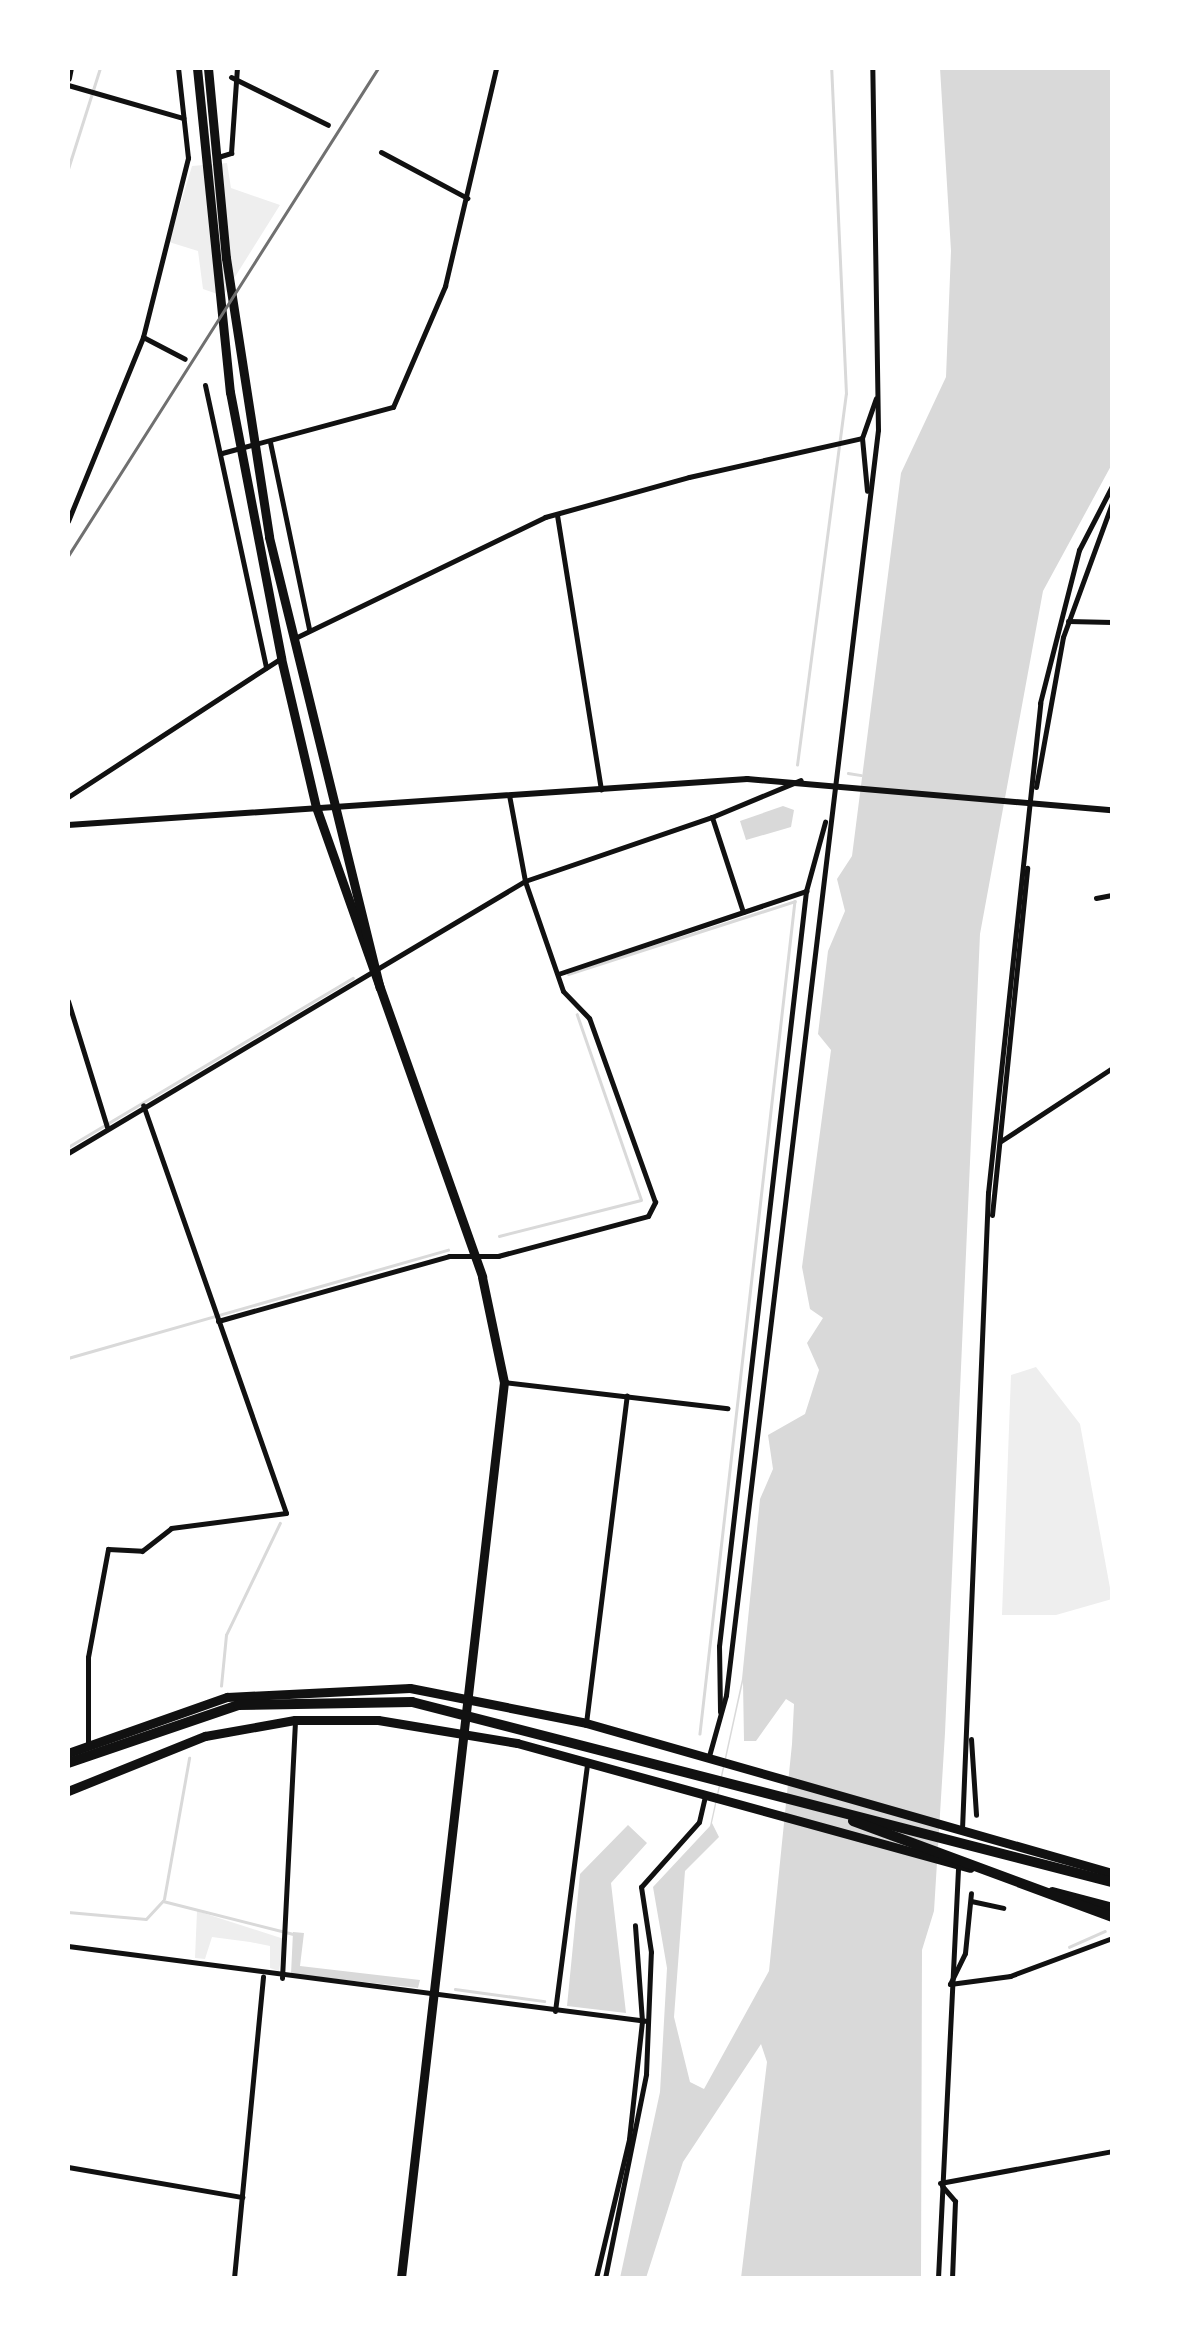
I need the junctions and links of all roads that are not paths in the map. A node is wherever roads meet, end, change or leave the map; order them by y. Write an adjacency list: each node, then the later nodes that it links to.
1 (70, 68): 9 (main road)
2 (178, 68): 10 (street)
3 (197, 68): 32 (main road)
4 (208, 68): 31 (main road)
5 (237, 68): 8 (street)
6 (496, 68): 14 (street)
7 (872, 68): 18 (street)
8 (231, 77): 11 (street); 13 (street)
9 (68, 82): 10 (street)
10 (183, 118): 13 (street)
11 (328, 125)
12 (381, 152): 14 (street)
13 (188, 158): 15 (street)
14 (467, 198): 20 (street)
15 (143, 336): 16 (street); 26 (street)
16 (184, 359)
17 (205, 385): 21 (street)
18 (879, 391): 19 (street); 24 (street)
19 (862, 438): 24 (street); 25 (street)
20 (270, 442): 21 (street); 29 (street)
21 (222, 452): 33 (street)
22 (1112, 486): 30 (street)
23 (1112, 503): 27 (street)
24 (868, 506): 35 (street)
25 (556, 514): 29 (street); 36 (street)
26 (68, 520)
27 (1068, 620): 28 (street); 30 (street)
28 (1112, 622)
29 (309, 630): 31 (street)
30 (1059, 636): 39 (street)
31 (292, 640): 41 (main road)
32 (281, 658): 33 (street); 40 (main road)
33 (266, 668): 38 (street)
34 (801, 780): 35 (street); 36 (street); 44 (street)
35 (836, 782): 39 (street); 43 (street)
36 (602, 789): 37 (street)
37 (509, 794): 41 (street); 47 (street)
38 (68, 797)
39 (1030, 802): 42 (street); 46 (street)
40 (316, 807): 41 (street); 45 (street); 53 (main road)
41 (334, 808): 52 (main road)
42 (1112, 810)
43 (828, 816): 48 (street); 69 (street)
44 (712, 817): 47 (street); 51 (street)
45 (68, 825)
46 (1027, 850): 60 (street); 62 (street)
47 (525, 881): 52 (street); 54 (street)
48 (806, 892): 51 (street); 69 (street)
49 (1112, 895): 50 (street)
50 (1096, 898)
51 (743, 912): 54 (street)
52 (381, 967): 53 (street); 55 (main road)
53 (370, 972): 55 (main road); 58 (street)
54 (558, 974): 63 (street)
55 (380, 990): 63 (main road)
56 (68, 1002): 59 (street)
57 (1112, 1068): 60 (street)
58 (143, 1105): 59 (street); 64 (street)
59 (107, 1128): 61 (street)
60 (1000, 1141): 62 (street)
61 (68, 1153)
62 (990, 1218): 72 (street)
63 (475, 1257): 64 (street); 65 (main road)
64 (218, 1321): 74 (street)
65 (504, 1382): 66 (street); 68 (main road)
66 (628, 1396): 67 (street); 71 (street)
67 (728, 1408)
68 (472, 1697): 71 (main road); 73 (main road); 74 (main road)
69 (720, 1716): 76 (street)
70 (294, 1720): 73 (main road); 80 (main road); 94 (street)
71 (586, 1723): 76 (main road)
72 (969, 1728): 82 (street); 83 (street)
73 (468, 1732): 78 (main road); 96 (main road)
74 (88, 1744): 75 (main road)
75 (68, 1753)
76 (713, 1761): 83 (main road)
77 (68, 1763): 79 (highway)
78 (587, 1763): 81 (main road); 97 (street)
79 (704, 1775): 86 (highway); 89 (highway)
80 (68, 1790)
81 (705, 1796): 84 (main road); 98 (street)
82 (976, 1815)
83 (959, 1829): 85 (main road)
84 (956, 1865): 87 (main road); 95 (street)
85 (1112, 1873)
86 (1112, 1882)
87 (1112, 1907)
88 (1003, 1908): 95 (street)
89 (1112, 1917)
90 (635, 1926): 98 (street)
91 (1112, 1938): 95 (street)
92 (68, 1946): 93 (street)
93 (262, 1976): 94 (street); 103 (street)
94 (282, 1978): 96 (street)
95 (950, 1984): 102 (street)
96 (437, 1996): 97 (street); 105 (main road)
97 (555, 2011): 98 (street)
98 (645, 2021): 99 (street); 99 (street)
99 (630, 2150): 106 (street); 107 (street)
100 (1112, 2151): 102 (street)
101 (68, 2168): 103 (street)
102 (940, 2184): 108 (street); 109 (street)
103 (242, 2197): 104 (street)
104 (234, 2278)
105 (401, 2278)
106 (596, 2278)
107 (605, 2278)
108 (938, 2278)
109 (952, 2278)

